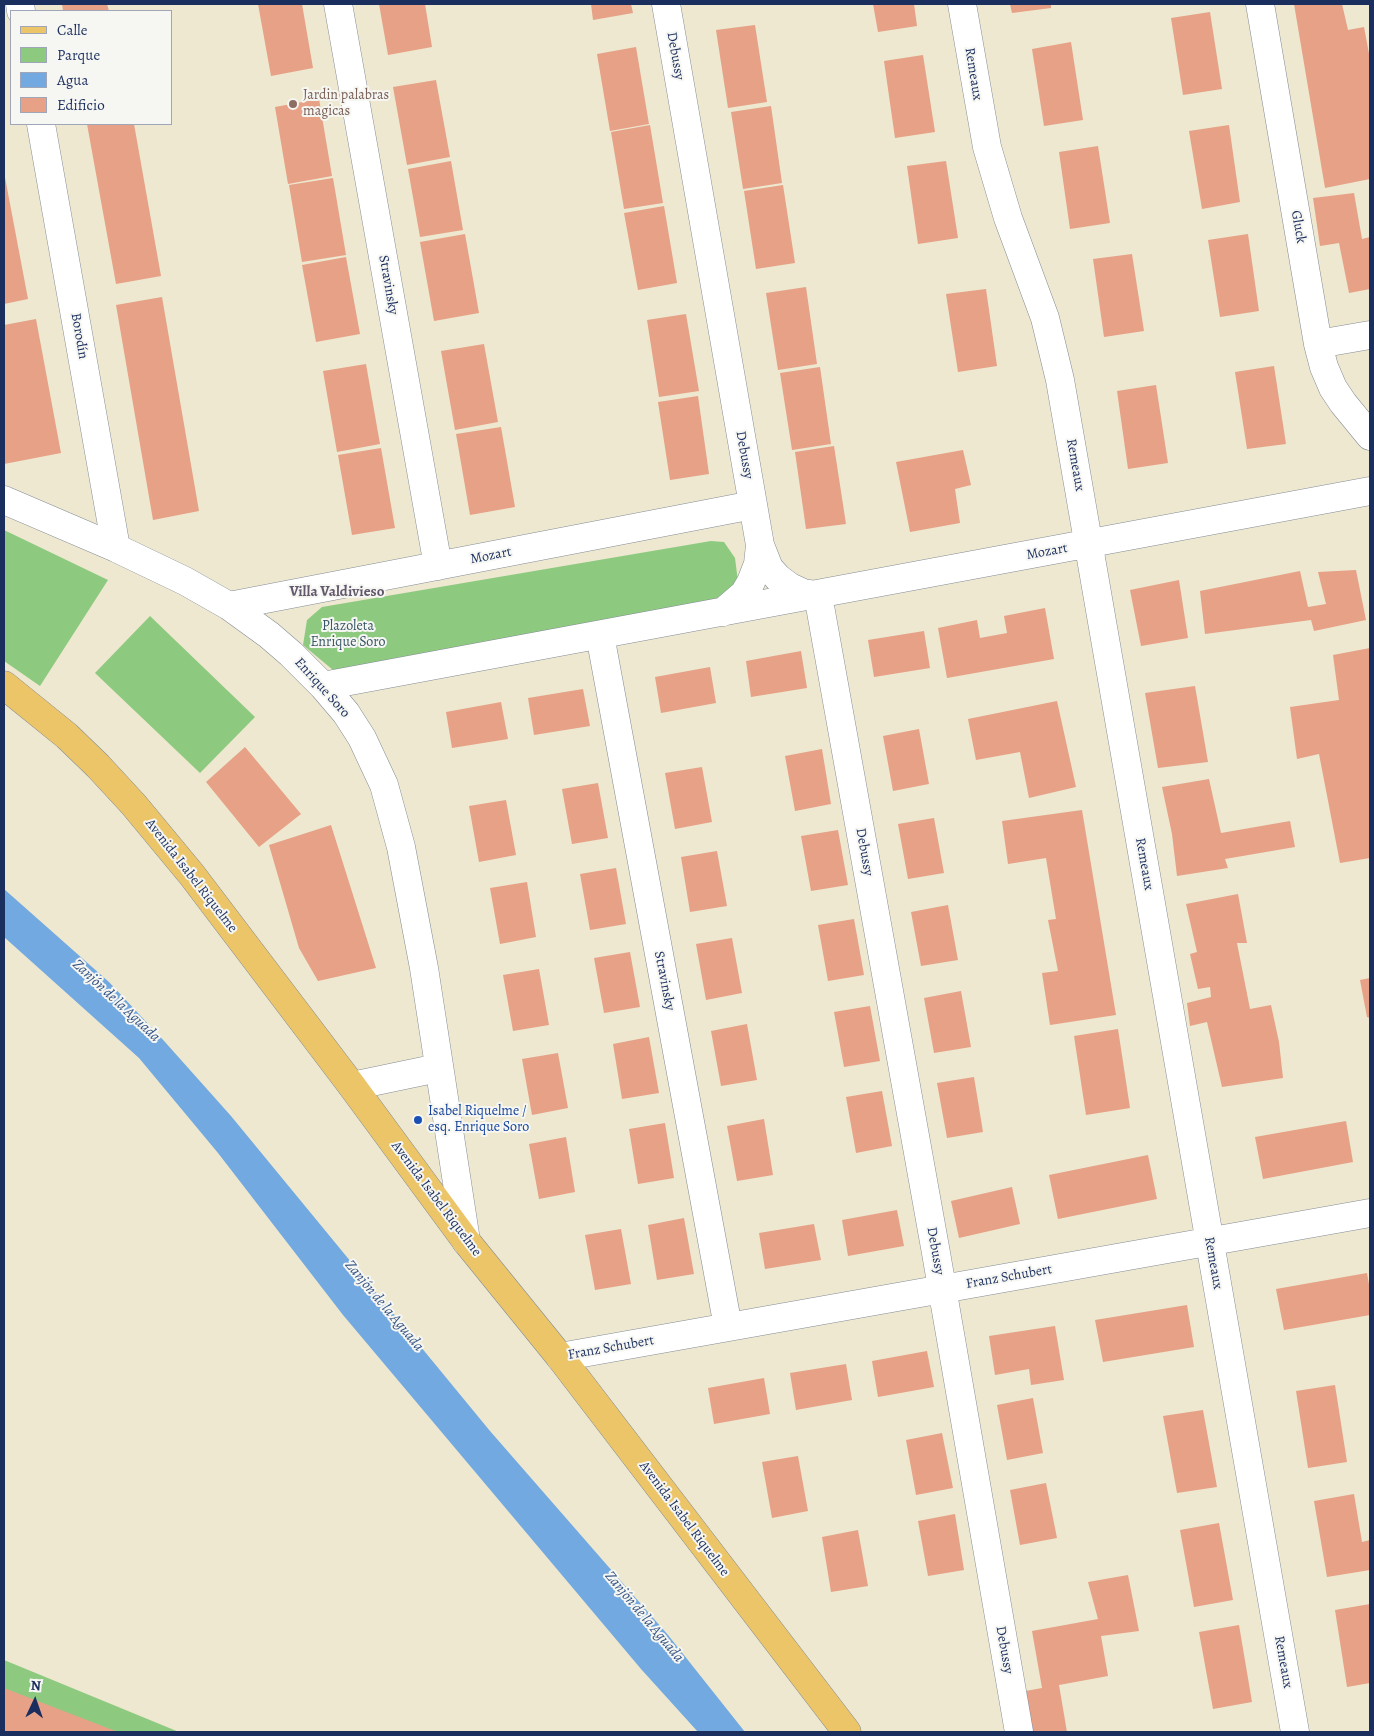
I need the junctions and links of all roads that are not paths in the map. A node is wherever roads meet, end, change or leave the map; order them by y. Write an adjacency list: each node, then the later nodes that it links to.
1 (338, 4): 15 (street, Stravinsky)
2 (666, 4): 11 (street, Debussy)
3 (962, 4): 13 (street, Remeaux)
4 (1260, 4): 7 (street, Gluck)
5 (41, 125): 14 (street, Borodín)
6 (1370, 335): 7 (street)
7 (1318, 344): 8 (street, Gluck)
8 (1370, 436)
9 (1370, 492): 13 (street, Mozart)
10 (4, 500): 14 (street, Enrique Soro)
11 (753, 506): 12 (street, Debussy); 15 (street, Mozart)
12 (760, 545): 16 (street, Debussy); 18 (street)
13 (1088, 545): 16 (street, Mozart); 26 (street, Remeaux)
14 (116, 548): 17 (street, Enrique Soro)
15 (438, 566): 17 (street, Mozart)
16 (818, 595): 18 (street, Mozart); 27 (street, Debussy)
17 (229, 606): 21 (street, Enrique Soro)
18 (723, 612): 19 (street, Mozart)
19 (600, 635): 21 (street, Mozart); 28 (street, Stravinsky)
20 (4, 685): 23 (main road, Avenida Isabel Riquelme)
21 (323, 686): 22 (street, Enrique Soro)
22 (438, 1068): 23 (street); 25 (street, Enrique Soro)
23 (352, 1086): 25 (main road, Avenida Isabel Riquelme)
24 (1370, 1213): 26 (street, Franz Schubert)
25 (466, 1241): 29 (main road, Avenida Isabel Riquelme)
26 (1210, 1241): 27 (street, Franz Schubert); 32 (street, Remeaux)
27 (942, 1288): 28 (street, Franz Schubert); 31 (street, Debussy)
28 (728, 1327): 29 (street, Franz Schubert)
29 (560, 1357): 30 (main road, Avenida Isabel Riquelme)
30 (847, 1732)
31 (1019, 1732)
32 (1295, 1732)

